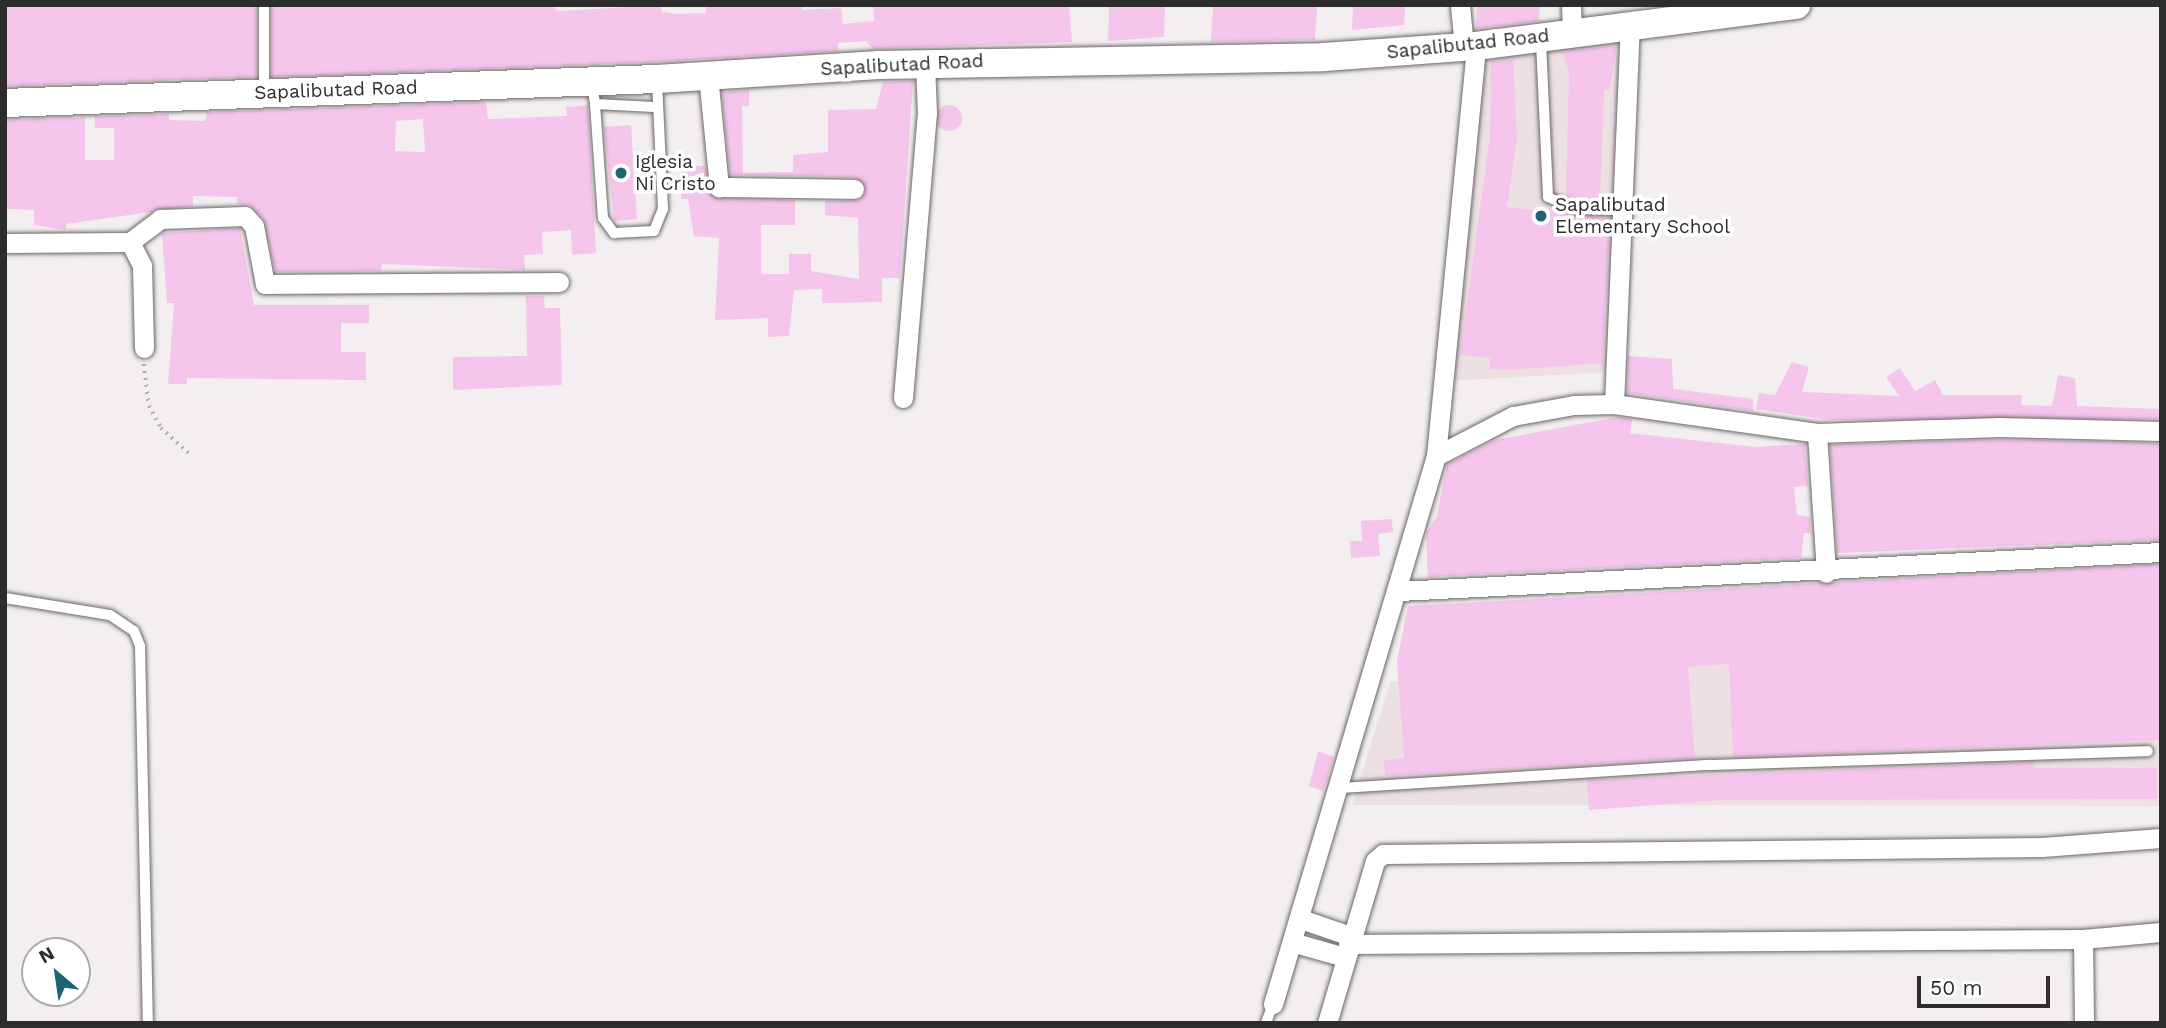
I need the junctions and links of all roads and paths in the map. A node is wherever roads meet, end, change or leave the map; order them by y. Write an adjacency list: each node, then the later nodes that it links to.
1 (264, 5): 13 (lane)
2 (1460, 5): 8 (street)
3 (1571, 5): 6 (street)
4 (1796, 5): 5 (street, Sapalibutad Road)
5 (1630, 26): 6 (street, Sapalibutad Road); 17 (street)
6 (1572, 34): 7 (street, Sapalibutad Road)
7 (1541, 38): 8 (street, Sapalibutad Road); 17 (lane)
8 (1470, 46): 9 (street, Sapalibutad Road); 27 (street)
9 (925, 63): 10 (street, Sapalibutad Road); 22 (street)
10 (708, 75): 11 (street, Sapalibutad Road); 16 (street)
11 (657, 79): 12 (street, Sapalibutad Road); 15 (lane)
12 (594, 92): 13 (street, Sapalibutad Road); 15 (lane); 15 (lane)
13 (264, 93): 14 (street, Sapalibutad Road)
14 (5, 103)
15 (654, 107)
16 (854, 189)
17 (1622, 210): 23 (street)
18 (130, 242): 19 (street); 20 (street); 21 (street)
19 (5, 243)
20 (559, 282)
21 (144, 348): 26 (path)
22 (903, 398)
23 (1614, 404): 25 (street); 27 (street)
24 (2161, 431): 25 (street)
25 (1817, 432): 29 (street)
26 (189, 453)
27 (1436, 456): 30 (street)
28 (2161, 552): 29 (street)
29 (1826, 573): 30 (street)
30 (1399, 591): 33 (street)
31 (5, 598): 41 (lane)
32 (2148, 751): 33 (lane)
33 (1342, 788): 35 (street)
34 (2161, 838): 39 (street)
35 (1301, 919): 38 (street); 39 (street)
36 (2161, 932): 37 (street)
37 (2083, 939): 39 (street); 44 (street)
38 (1294, 943): 39 (street); 40 (street)
39 (1347, 946): 43 (street)
40 (1273, 1004): 42 (lane)
41 (148, 1023)
42 (1266, 1023)
43 (1327, 1023)
44 (2084, 1023)

